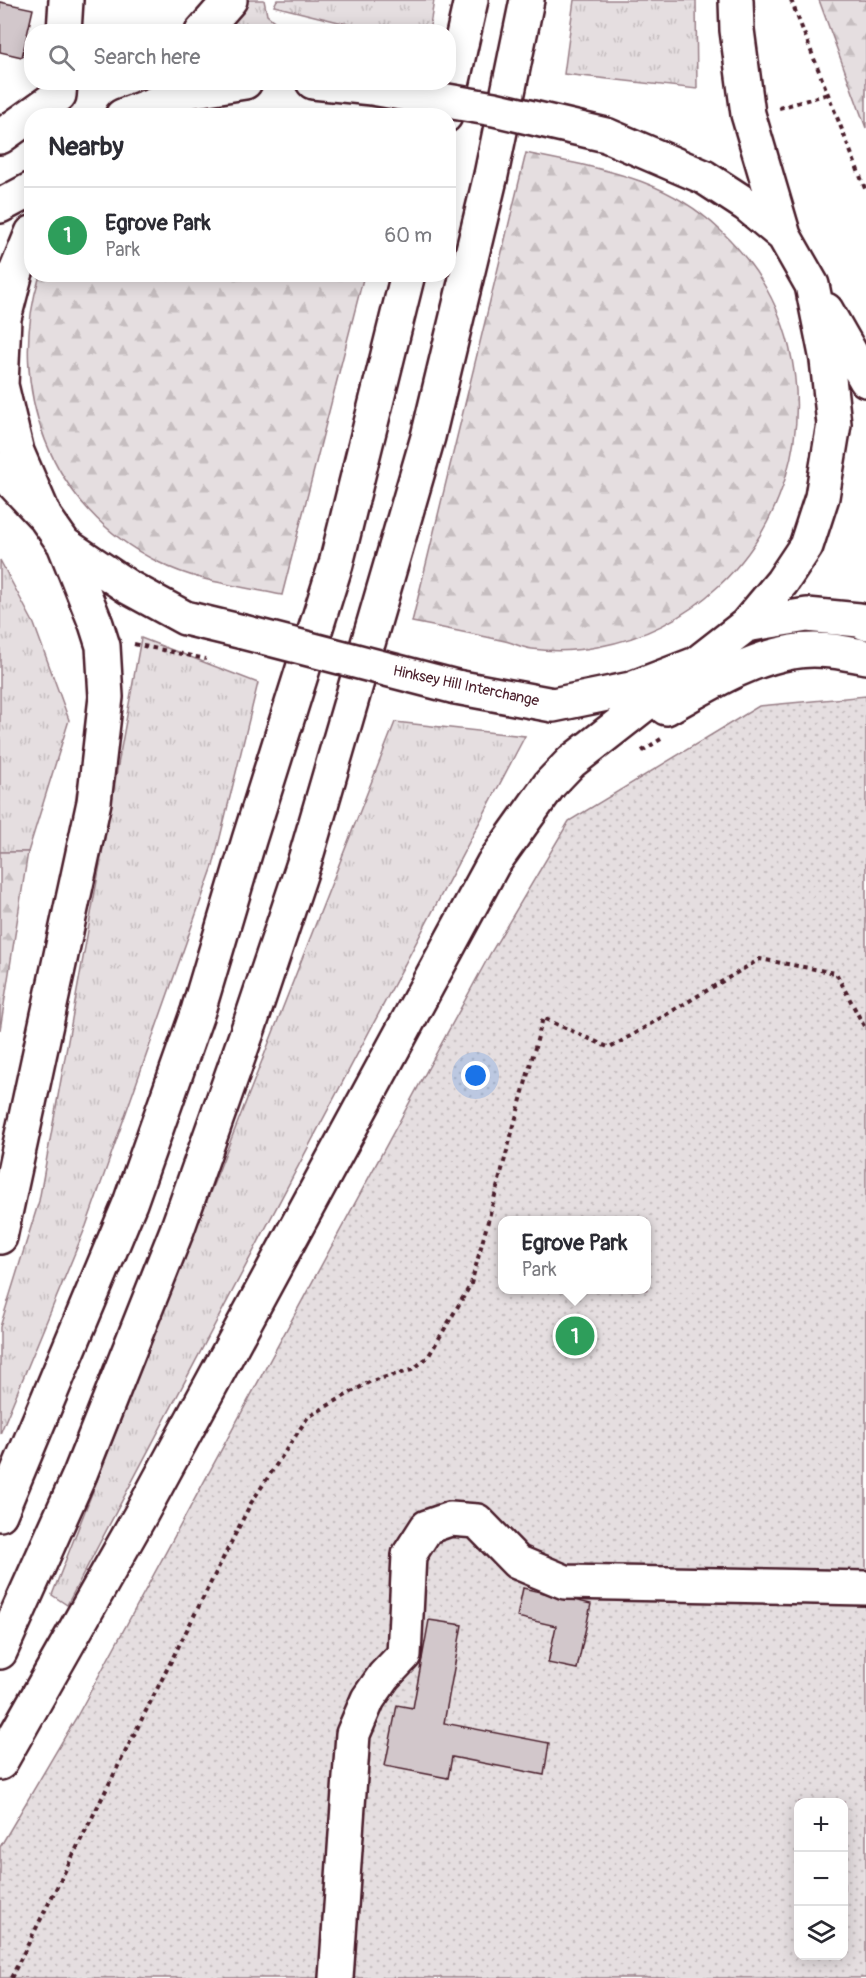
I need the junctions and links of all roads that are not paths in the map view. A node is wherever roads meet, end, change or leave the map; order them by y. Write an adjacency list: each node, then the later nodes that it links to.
1 (66, 0): 6 (main road)
2 (230, 0): 7 (main road)
3 (471, 0): 8 (main road)
4 (527, 0): 38 (main road)
5 (736, 0): 22 (main road)
6 (64, 24)
7 (209, 24)
8 (456, 67)
9 (59, 90): 14 (main road)
10 (145, 90): 15 (main road)
11 (195, 90): 16 (main road)
12 (384, 90): 22 (main road, Hinksey Hill Interchange, bridge)
13 (451, 90): 17 (main road)
14 (41, 108)
15 (129, 108)
16 (143, 108)
17 (447, 108)
18 (24, 120): 19 (main road)
19 (0, 137)
20 (24, 193): 21 (main road)
21 (0, 206)
22 (784, 236): 25 (main road, Hinksey Hill Interchange)
23 (24, 252): 28 (main road, Hinksey Hill Interchange)
24 (406, 282): 36 (main road)
25 (812, 285): 26 (main road); 31 (main road, Hinksey Hill Interchange)
26 (866, 380)
27 (0, 469): 28 (main road)
28 (45, 517): 29 (main road, Hinksey Hill Interchange)
29 (64, 544): 33 (main road, Hinksey Hill Interchange, bridge); 35 (main road)
30 (866, 623): 31 (main road)
31 (746, 625): 33 (main road, Hinksey Hill Interchange)
32 (866, 657): 34 (main road)
33 (696, 664): 34 (main road)
34 (616, 727): 39 (main road)
35 (0, 1238)
36 (0, 1514)
37 (866, 1588): 40 (main road)
38 (0, 1652)
39 (0, 1763)
40 (336, 1978)

